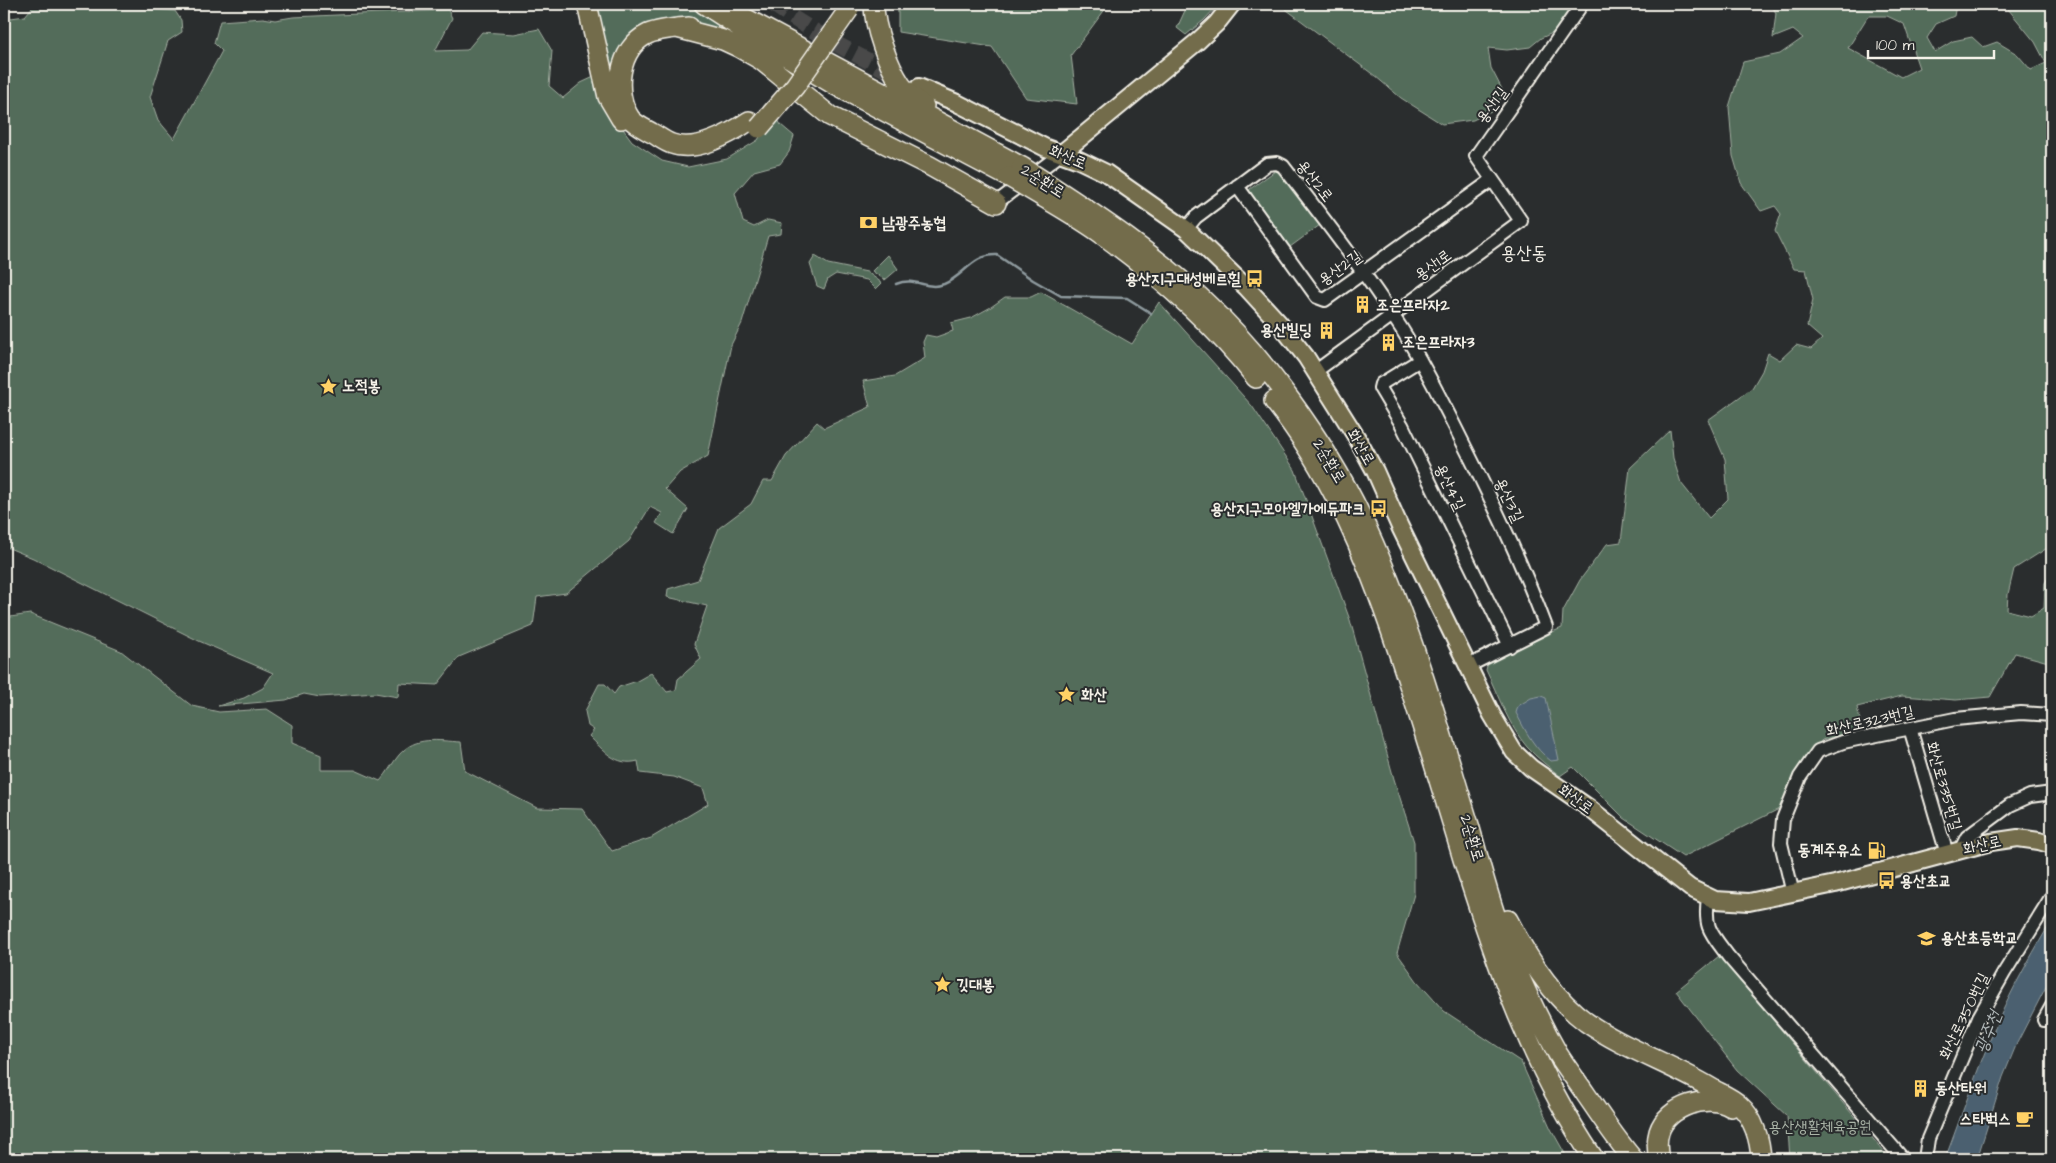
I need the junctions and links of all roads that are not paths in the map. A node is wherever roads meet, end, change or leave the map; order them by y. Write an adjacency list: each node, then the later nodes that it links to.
1 (587, 4): 11 (highway)
2 (704, 4): 9 (highway, 2순환로)
3 (727, 4): 13 (highway, 2순환로)
4 (874, 4): 13 (highway)
5 (1232, 4): 12 (main road)
6 (1579, 5): 15 (street, 용산1길)
7 (846, 6): 11 (highway, bridge)
8 (677, 28): 9 (highway); 11 (highway); 18 (highway)
9 (761, 41): 14 (highway, 2순환로)
10 (919, 87): 12 (main road, 화산로)
11 (754, 124)
12 (1062, 153): 18 (street); 20 (main road, 화산로)
13 (996, 154): 14 (highway, 2순환로)
14 (1015, 172): 17 (highway, 2순환로, bridge)
15 (1492, 180): 19 (street, 용산1길); 21 (street, 용산2길)
16 (1237, 186): 20 (street, 용산2로); 21 (street, 용산2로); 21 (street, 용산2길)
17 (1045, 190): 32 (highway, 2순환로); 38 (highway, 2순환로)
18 (996, 203)
19 (1521, 221): 22 (street, 용산1로)
20 (1186, 229): 24 (main road, 화산로)
21 (1363, 272): 22 (street, 용산2로)
22 (1392, 315): 23 (street, 용산3길); 24 (street, 용산1로)
23 (1420, 360): 25 (street, 용산3길); 25 (street, 용산4길)
24 (1316, 371): 26 (main road, 화산로)
25 (1510, 646): 26 (street, 용산3길)
26 (1468, 666): 35 (main road, 화산로)
27 (2052, 715): 28 (street, 화산로323번길)
28 (1910, 728): 31 (street, 화산로335번길); 33 (street, 화산로323번길)
29 (2052, 793): 31 (street)
30 (2052, 845): 31 (main road, 화산로)
31 (1954, 852): 33 (main road, 화산로)
32 (1488, 888): 41 (highway, 2순환로); 44 (highway)
33 (1793, 894): 35 (main road, 화산로)
34 (2052, 896): 46 (street, 화산로350번길)
35 (1708, 898): 45 (street)
36 (2052, 1006): 37 (street)
37 (2044, 1020)
38 (1578, 1136): 39 (highway); 40 (highway, 2순환로)
39 (1589, 1159)
40 (1594, 1159)
41 (1632, 1159)
42 (1659, 1159): 43 (highway)
43 (1750, 1159)
44 (1761, 1159)
45 (1904, 1159)
46 (1925, 1159)

